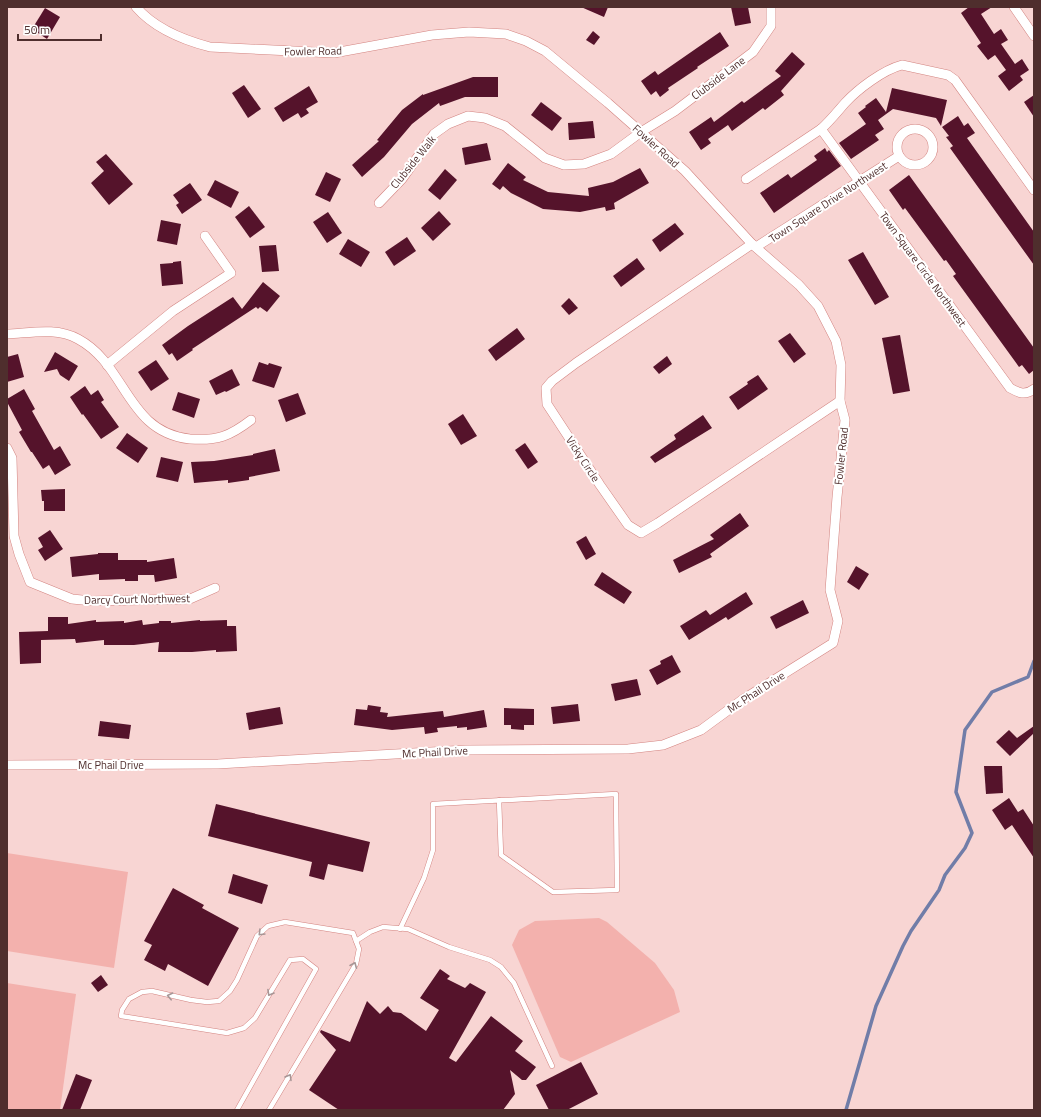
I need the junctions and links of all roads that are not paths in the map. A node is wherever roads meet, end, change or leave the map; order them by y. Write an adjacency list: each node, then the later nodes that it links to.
1 (136, 7): 6 (street, Fowler Road)
2 (771, 7): 6 (street, Clubside Lane)
3 (1014, 7): 4 (street)
4 (1034, 36)
5 (821, 129): 8 (street); 9 (street, Town Square Circle Northwest); 10 (street)
6 (641, 132): 11 (street, Clubside Walk); 13 (street, Fowler Road)
7 (899, 156): 7 (street, Town Square Drive Northwest); 9 (street, Town Square Drive Northwest)
8 (746, 179)
9 (859, 181): 13 (street, Town Square Drive Northwest); 16 (street, Town Square Circle Northwest)
10 (1034, 190)
11 (379, 203)
12 (205, 236): 15 (street)
13 (754, 245): 17 (street, Fowler Road); 17 (street, Vicky Circle)
14 (7, 334): 15 (street)
15 (107, 365): 18 (street)
16 (1034, 389)
17 (840, 401): 21 (street, Fowler Road)
18 (251, 420)
19 (7, 448): 20 (street, Darcy Court Northwest)
20 (214, 588)
21 (833, 643): 22 (street, Mc Phail Drive)
22 (7, 765)
23 (499, 800): 23 (lane); 24 (lane)
24 (400, 928): 25 (lane); 26 (lane)
25 (356, 941): 27 (lane); 28 (lane, one-way to 25)
26 (552, 1066)
27 (237, 1110)
28 (269, 1110)

